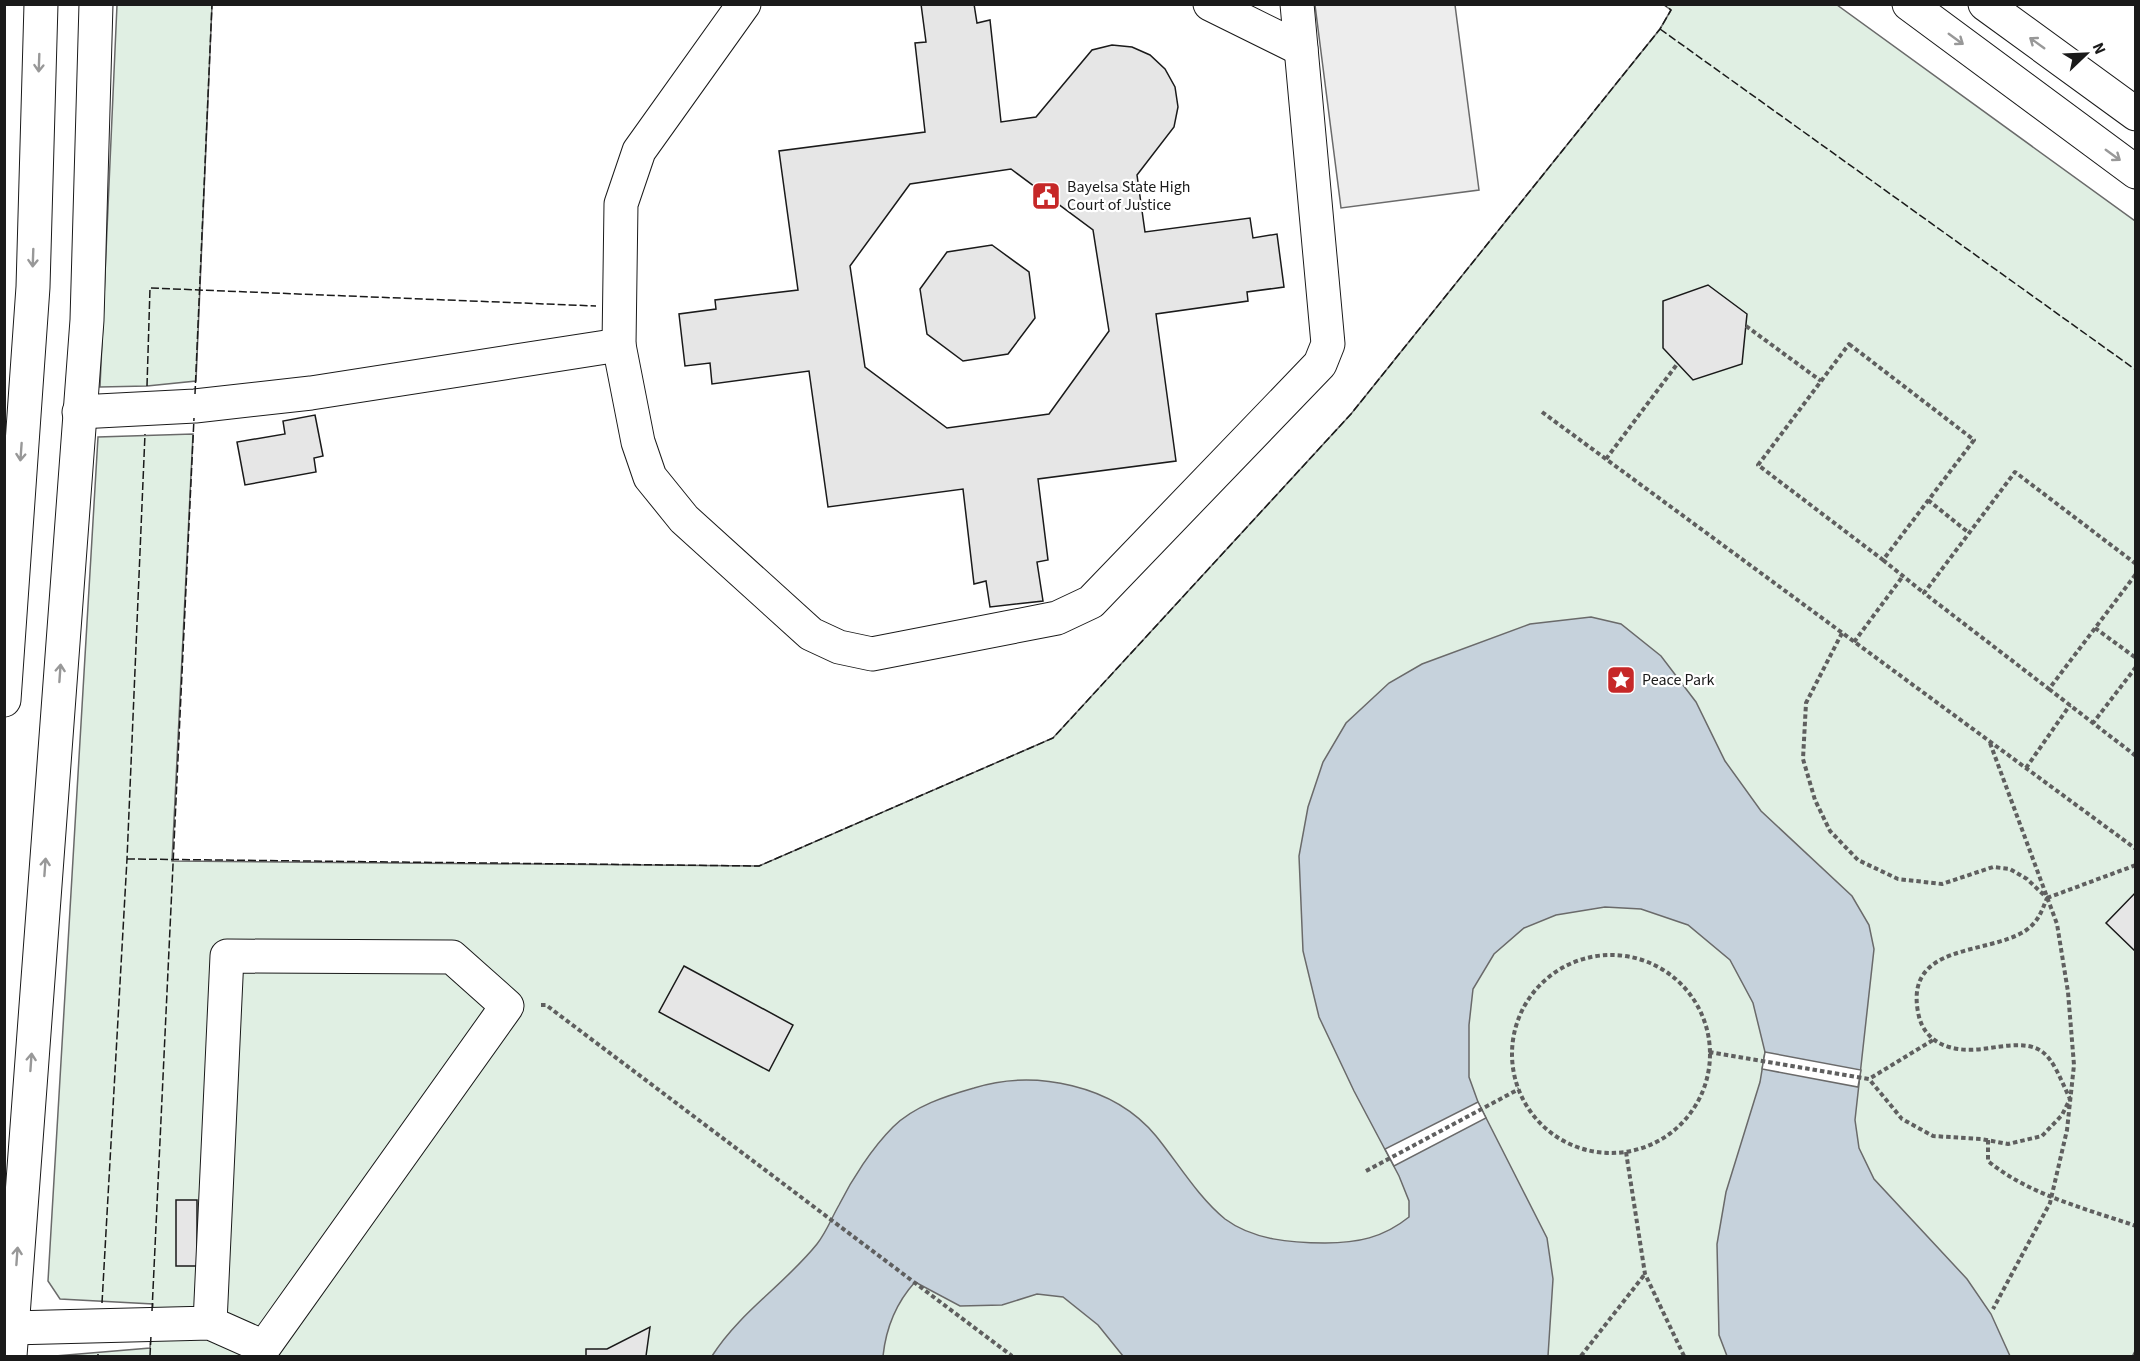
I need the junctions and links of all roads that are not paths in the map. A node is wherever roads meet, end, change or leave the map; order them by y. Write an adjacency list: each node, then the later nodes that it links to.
1 (41, 4): 13 (main road, one-way to 13)
2 (96, 4): 12 (main road)
3 (744, 4): 11 (main road)
4 (1210, 4): 8 (main road)
5 (1298, 4): 8 (main road)
6 (1909, 4): 10 (main road, one-way to 10)
7 (1985, 4): 9 (main road, one-way to 7)
8 (1301, 49): 11 (main road)
9 (2136, 114)
10 (2136, 172)
11 (619, 345): 12 (main road)
12 (79, 412): 15 (main road, one-way to 12)
13 (4, 700)
14 (210, 1323): 14 (main road); 15 (main road)
15 (10, 1342)

